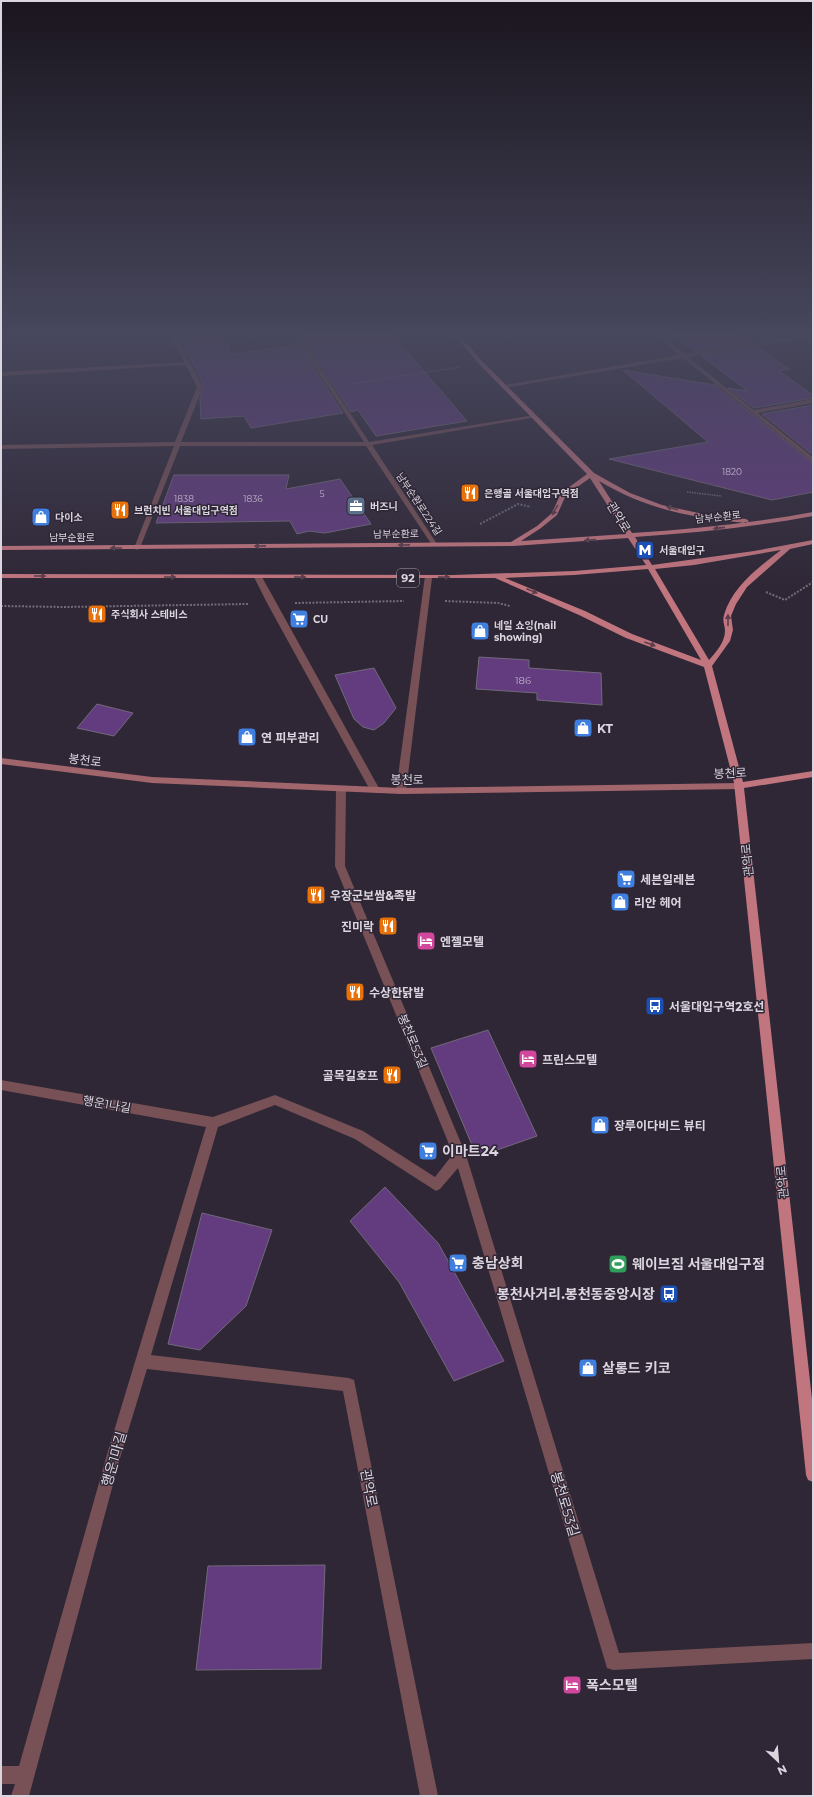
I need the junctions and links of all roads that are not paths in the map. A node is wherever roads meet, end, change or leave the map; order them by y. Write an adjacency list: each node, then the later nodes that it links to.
1 (188, 418): 6 (street)
2 (351, 418): 7 (street, 남부순환로224길)
3 (529, 418): 7 (street)
4 (535, 418): 10 (main road, 관악로)
5 (761, 418): 9 (street)
6 (178, 444): 7 (street); 8 (street); 18 (street)
7 (368, 444): 15 (street, 남부순환로224길)
8 (1, 447)
9 (813, 460)
10 (591, 474): 12 (main road, one-way to 10); 13 (main road, 관악로); 16 (main road, one-way to 16)
11 (813, 514): 12 (main road, 남부순환로)
12 (766, 523): 13 (main road, 남부순환로, one-way to 13)
13 (631, 536): 16 (main road, 남부순환로, one-way to 16); 20 (main road, 관악로)
14 (813, 542): 19 (main road, 92)
15 (434, 544): 16 (main road, 남부순환로); 18 (main road, 남부순환로, one-way to 18)
16 (513, 544)
17 (1, 548): 18 (main road, 남부순환로, one-way to 17)
18 (137, 548)
19 (789, 548): 20 (main road, 92); 25 (main road, one-way to 19)
20 (651, 568): 23 (main road, 92); 25 (main road, 관악로)
21 (1, 576): 22 (main road, 92, one-way to 22)
22 (258, 577): 24 (main road, 92, one-way to 24); 30 (street)
23 (496, 577): 24 (main road, 92, one-way to 23); 25 (main road, one-way to 25)
24 (428, 578): 31 (street)
25 (708, 666): 28 (main road, 관악로)
26 (1, 761): 29 (main road, 봉천로)
27 (813, 774): 28 (main road, 봉천로)
28 (740, 786): 31 (main road, 봉천로); 36 (main road, 관악로)
29 (341, 789): 30 (main road, 봉천로); 34 (street, 봉천로53길)
30 (375, 790): 31 (main road, 봉천로)
31 (401, 791)
32 (1, 1085): 33 (street, 행운1나길)
33 (213, 1123): 34 (street); 35 (street, 행운1마길)
34 (460, 1155): 37 (street, 봉천로53길)
35 (142, 1361): 39 (street, 행운1마길); 41 (street, 관악로)
36 (813, 1475)
37 (813, 1652)
38 (1, 1775): 39 (street)
39 (26, 1775): 40 (street, 행운1마길)
40 (20, 1796)
41 (429, 1796)

